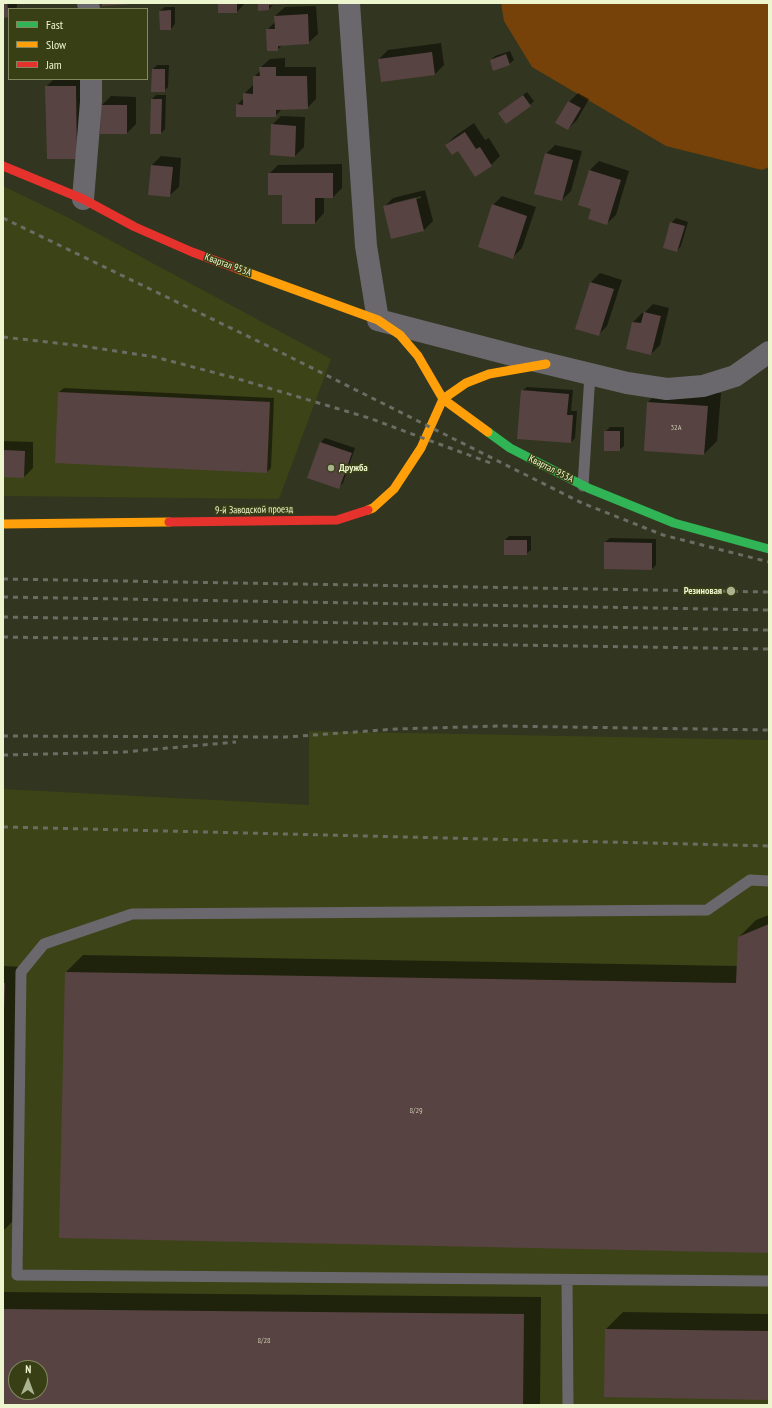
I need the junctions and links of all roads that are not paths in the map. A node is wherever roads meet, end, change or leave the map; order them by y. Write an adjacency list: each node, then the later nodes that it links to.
1 (349, 3): 5 (street)
2 (91, 80): 4 (street)
3 (3, 166): 4 (street, Квартал 953А)
4 (83, 200): 5 (street, Квартал 953А)
5 (378, 320): 7 (street, Квартал 953А); 9 (street, Квартал 953А)
6 (769, 352): 8 (street, Квартал 953А)
7 (546, 364): 8 (street, Квартал 953А); 9 (street)
8 (590, 374): 10 (lane)
9 (443, 400): 10 (street, Квартал 953А); 11 (street, 9-й Заводской проезд)
10 (583, 486): 12 (street, Квартал 953А)
11 (3, 524)
12 (769, 549)
13 (769, 881): 14 (lane)
14 (567, 1280): 15 (lane); 16 (lane)
15 (769, 1281)
16 (568, 1405)

